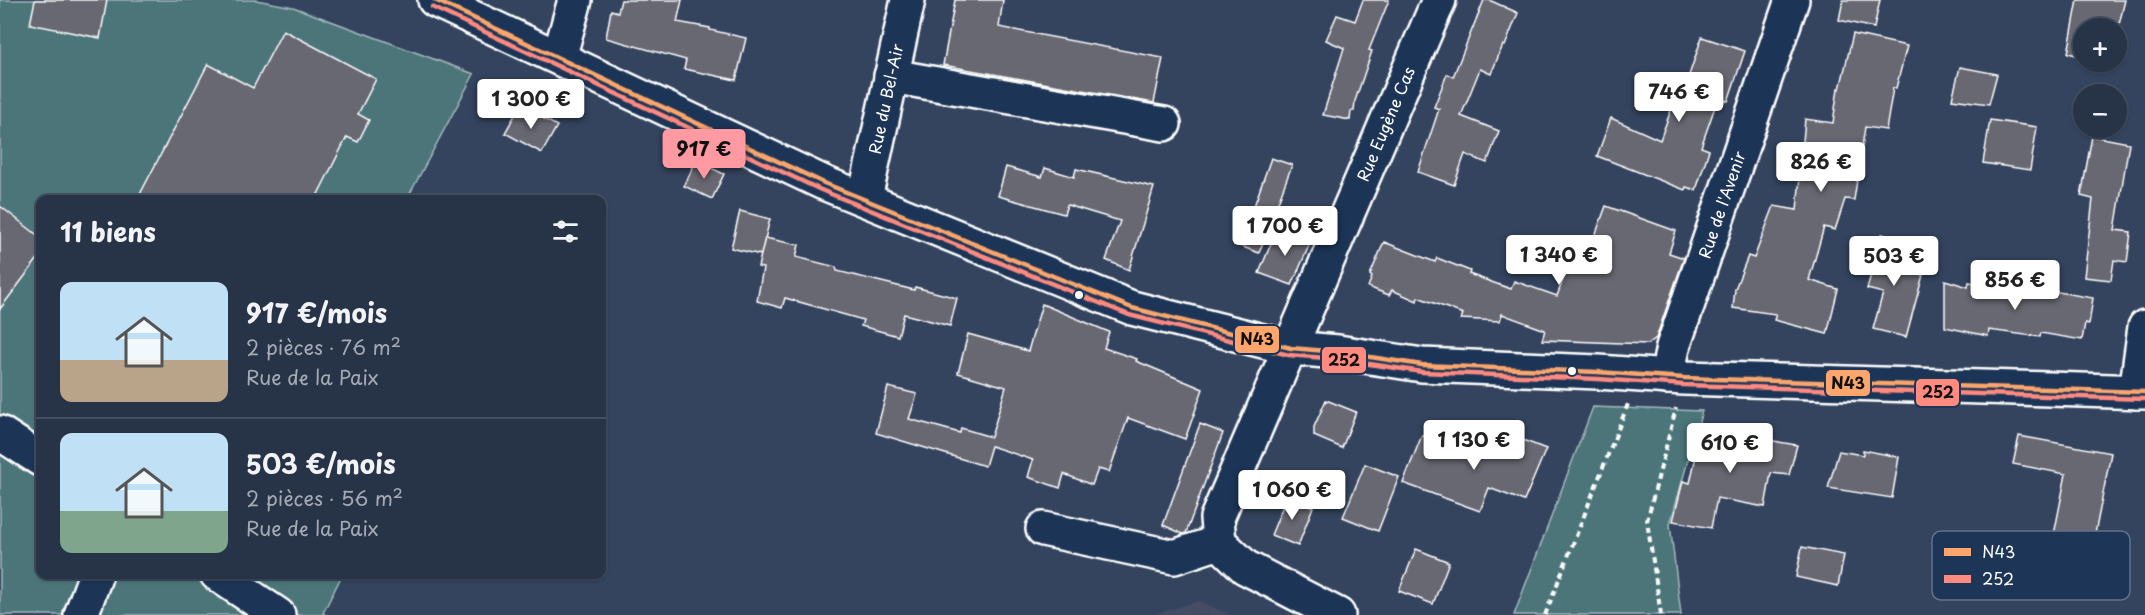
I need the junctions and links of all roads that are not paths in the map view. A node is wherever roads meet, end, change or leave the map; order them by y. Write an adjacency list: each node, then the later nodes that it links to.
1 (435, 0): 6 (street)
2 (575, 0): 6 (street)
3 (908, 0): 7 (street, Rue du Bel-Air)
4 (1439, 0): 11 (street, Rue Eugène Cas)
5 (1792, 0): 12 (street, Rue de l'Avenir)
6 (559, 58): 9 (street)
7 (891, 76): 8 (street); 9 (street, Rue du Bel-Air)
8 (1164, 124)
9 (865, 198): 11 (street)
10 (2145, 327): 13 (street)
11 (1291, 348): 12 (street); 17 (street, Rue Eugène Cas)
12 (1663, 377): 13 (street)
13 (2141, 392)
14 (0, 433): 15 (street)
15 (36, 456)
16 (1043, 529): 17 (street)
17 (1219, 542): 22 (street)
18 (94, 579): 20 (street)
19 (224, 579): 21 (street)
20 (81, 615)
21 (278, 615)
22 (1338, 615)

